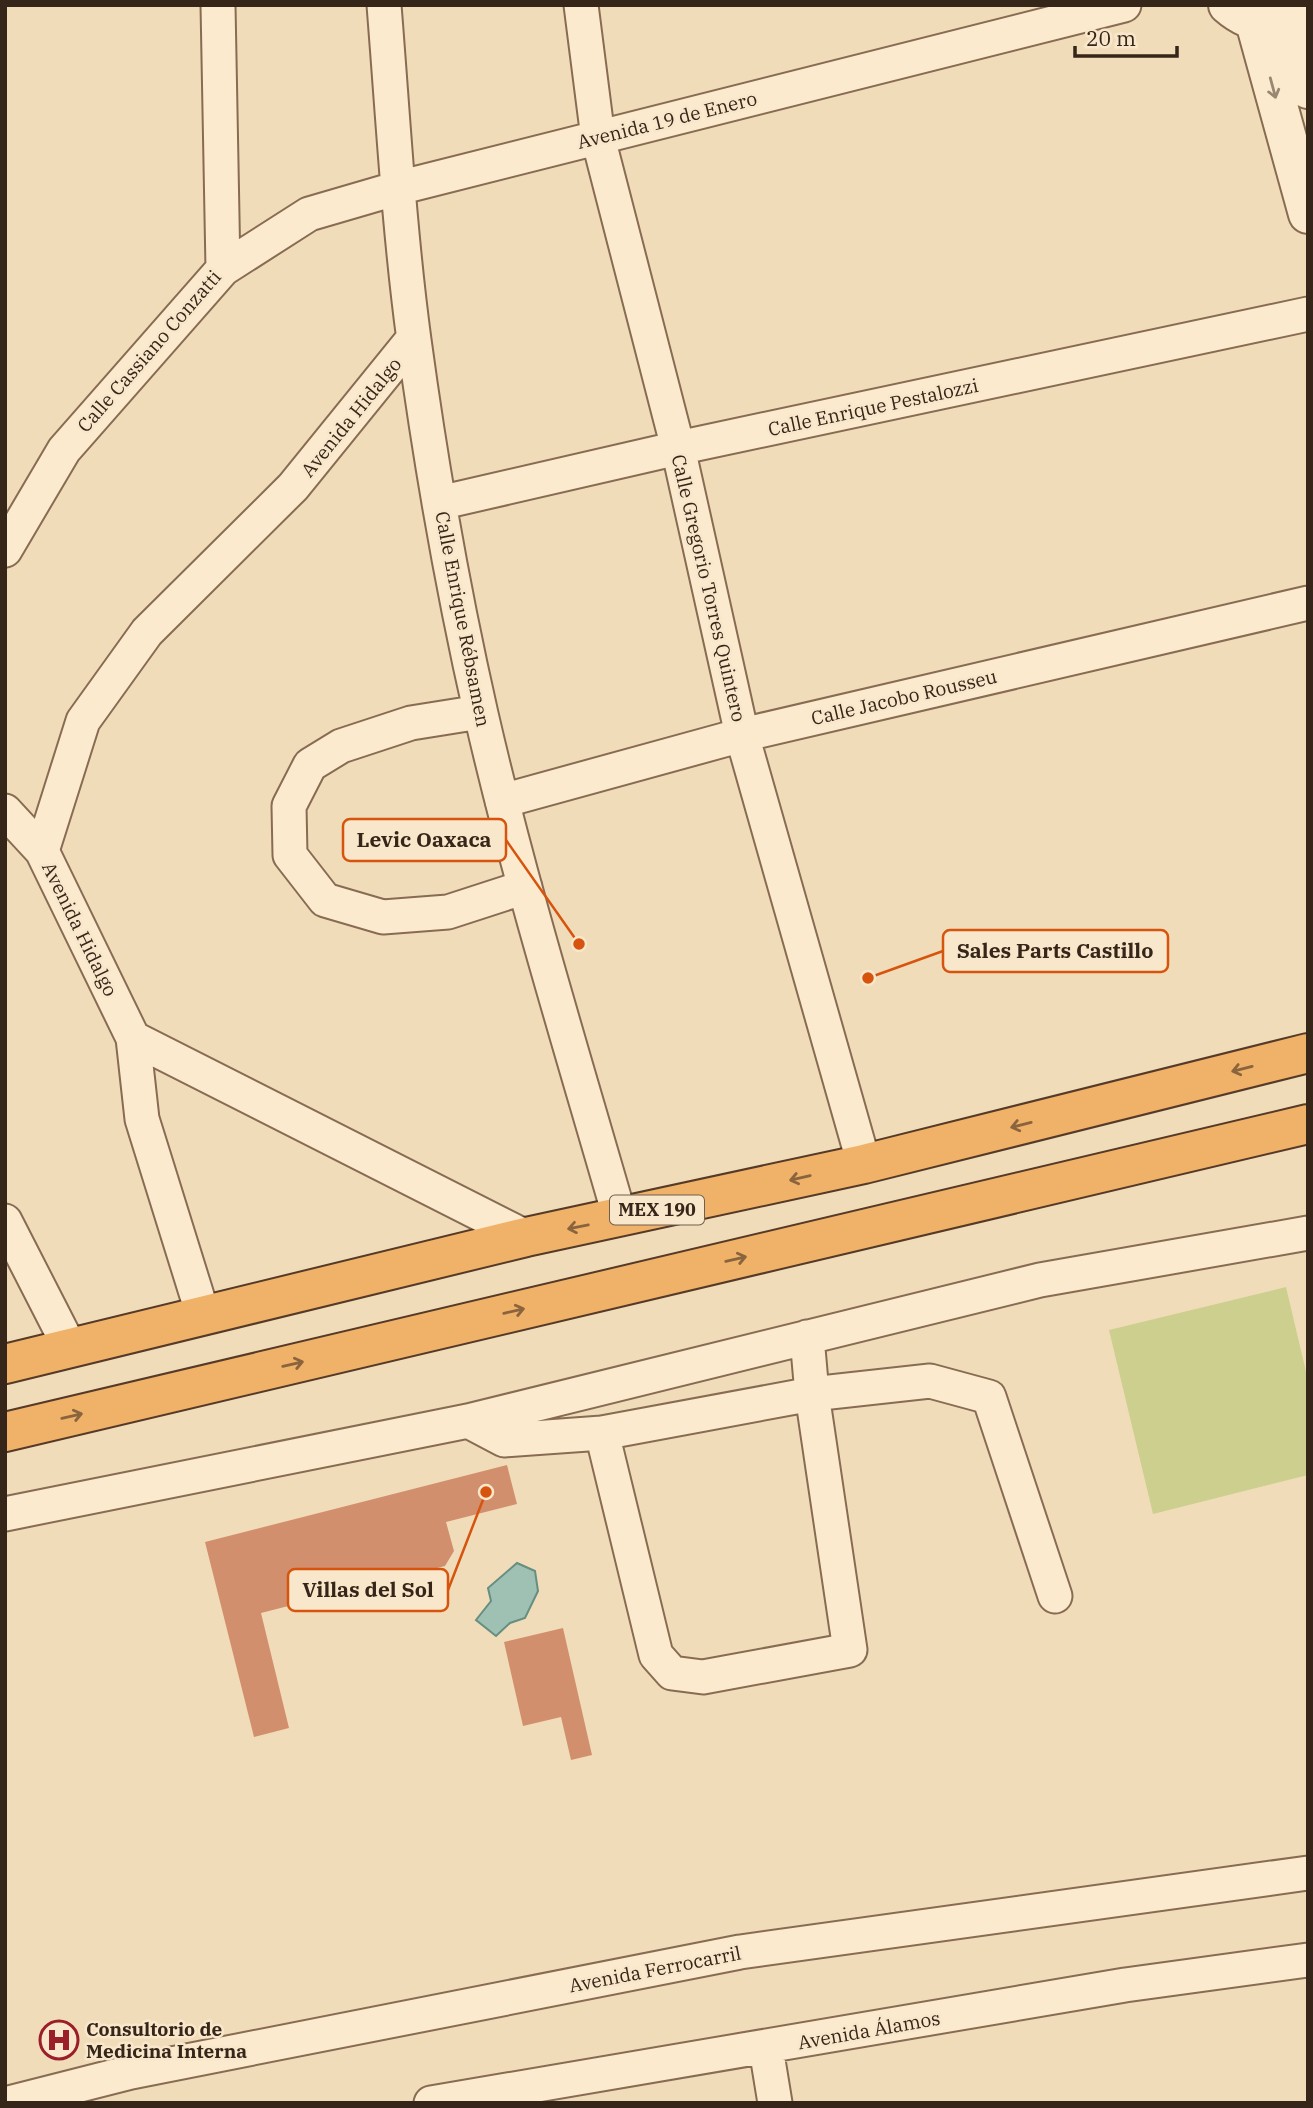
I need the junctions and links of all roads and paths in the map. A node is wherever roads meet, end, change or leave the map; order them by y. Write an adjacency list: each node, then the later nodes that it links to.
1 (218, 5): 10 (street, Calle Cassiano Conzatti)
2 (384, 5): 8 (street, Calle Enrique Rébsamen)
3 (581, 5): 7 (street, Calle Gregorio Torres Quintero)
4 (1124, 5): 7 (street, Avenida 19 de Enero)
5 (1268, 13): 6 (street); 9 (street, one-way to 9)
6 (1308, 89)
7 (598, 138): 8 (street, Avenida 19 de Enero); 13 (street, Calle Gregorio Torres Quintero)
8 (398, 188): 10 (street, Avenida 19 de Enero); 12 (street, Calle Enrique Rébsamen)
9 (1308, 214)
10 (223, 269): 15 (street, Calle Cassiano Conzatti)
11 (1308, 314): 13 (street, Calle Enrique Pestalozzi)
12 (414, 339): 14 (street, Calle Enrique Rébsamen); 21 (street, Avenida Hidalgo)
13 (678, 448): 14 (street, Calle Enrique Pestalozzi); 18 (street, Calle Gregorio Torres Quintero)
14 (439, 503): 17 (street, Calle Enrique Rébsamen)
15 (5, 550)
16 (1308, 603): 18 (street, Calle Jacobo Rousseu)
17 (480, 712): 19 (street, Calle Enrique Rébsamen); 22 (street)
18 (742, 735): 19 (street, Calle Jacobo Rousseu); 26 (street, Calle Gregorio Torres Quintero)
19 (502, 801): 22 (street, Calle Enrique Rébsamen)
20 (5, 811): 21 (street)
21 (41, 851): 23 (street, Avenida Hidalgo)
22 (525, 887): 27 (street, Calle Enrique Rébsamen)
23 (133, 1038): 30 (street); 31 (street, Avenida Hidalgo)
24 (1308, 1053): 26 (highway, MEX 190, one-way to 26)
25 (1308, 1124): 37 (highway, one-way to 25)
26 (864, 1164): 27 (highway, MEX 190, one-way to 27)
27 (620, 1219): 30 (highway, MEX 190, one-way to 30)
28 (5, 1221): 33 (street)
29 (1308, 1233): 32 (street)
30 (526, 1237): 31 (highway, MEX 190)
31 (203, 1315): 33 (highway, MEX 190)
32 (807, 1337): 35 (street); 36 (street)
33 (70, 1348): 34 (highway, MEX 190)
34 (5, 1364)
35 (813, 1394): 38 (street); 38 (street); 40 (street)
36 (467, 1421): 38 (street); 39 (street)
37 (5, 1432)
38 (602, 1433)
39 (5, 1514)
40 (1055, 1596)
41 (1308, 1873): 44 (street, Avenida Ferrocarril)
42 (1308, 1960): 43 (street, Avenida Álamos)
43 (766, 2048): 45 (street, Avenida Álamos); 46 (street)
44 (9, 2103)
45 (431, 2103)
46 (775, 2103)

